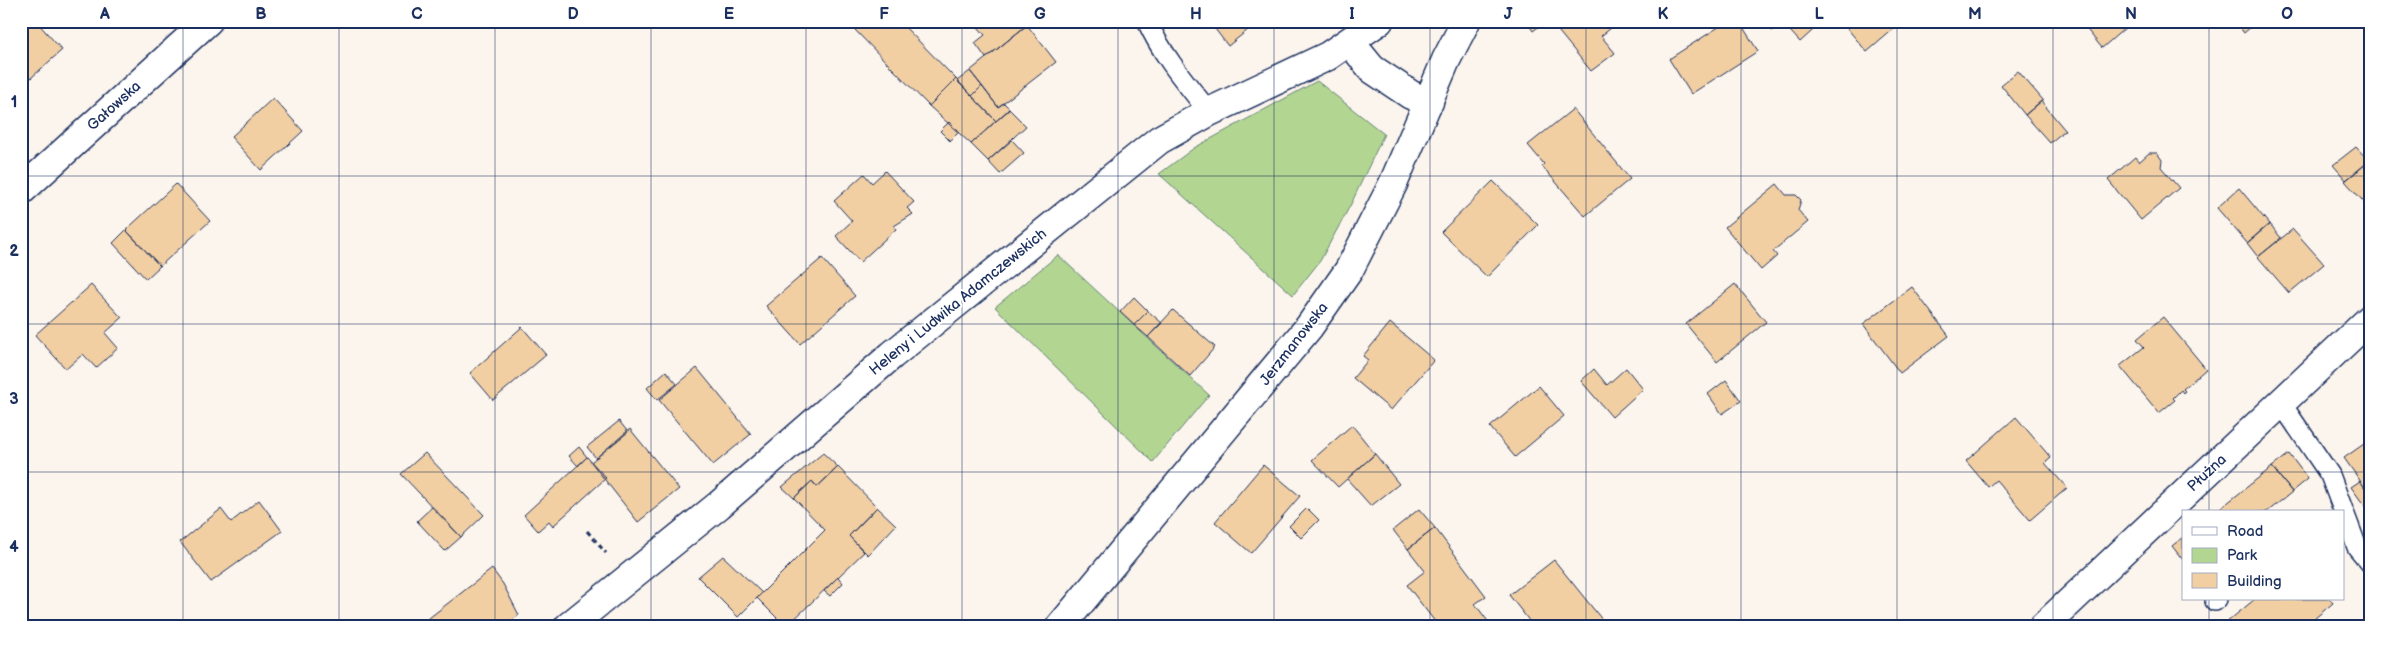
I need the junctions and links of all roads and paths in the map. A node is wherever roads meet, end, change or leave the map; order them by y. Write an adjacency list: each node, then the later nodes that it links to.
1 (208, 21): 8 (street, Gałowska)
2 (1148, 21): 7 (lane)
3 (1379, 21): 5 (street, Heleny i Ludwika Adamczewskich)
4 (1466, 21): 6 (street, Jerzmanowska)
5 (1338, 49): 6 (street); 7 (street, Heleny i Ludwika Adamczewskich)
6 (1429, 102): 15 (street, Jerzmanowska)
7 (1209, 112): 14 (street, Heleny i Ludwika Adamczewskich)
8 (21, 192)
9 (2371, 318): 10 (street, Płużna)
10 (2281, 403): 11 (lane); 16 (street, Płużna)
11 (2337, 508)
12 (2344, 521): 13 (lane)
13 (2371, 564)
14 (568, 627)
15 (1060, 627)
16 (2043, 627)

